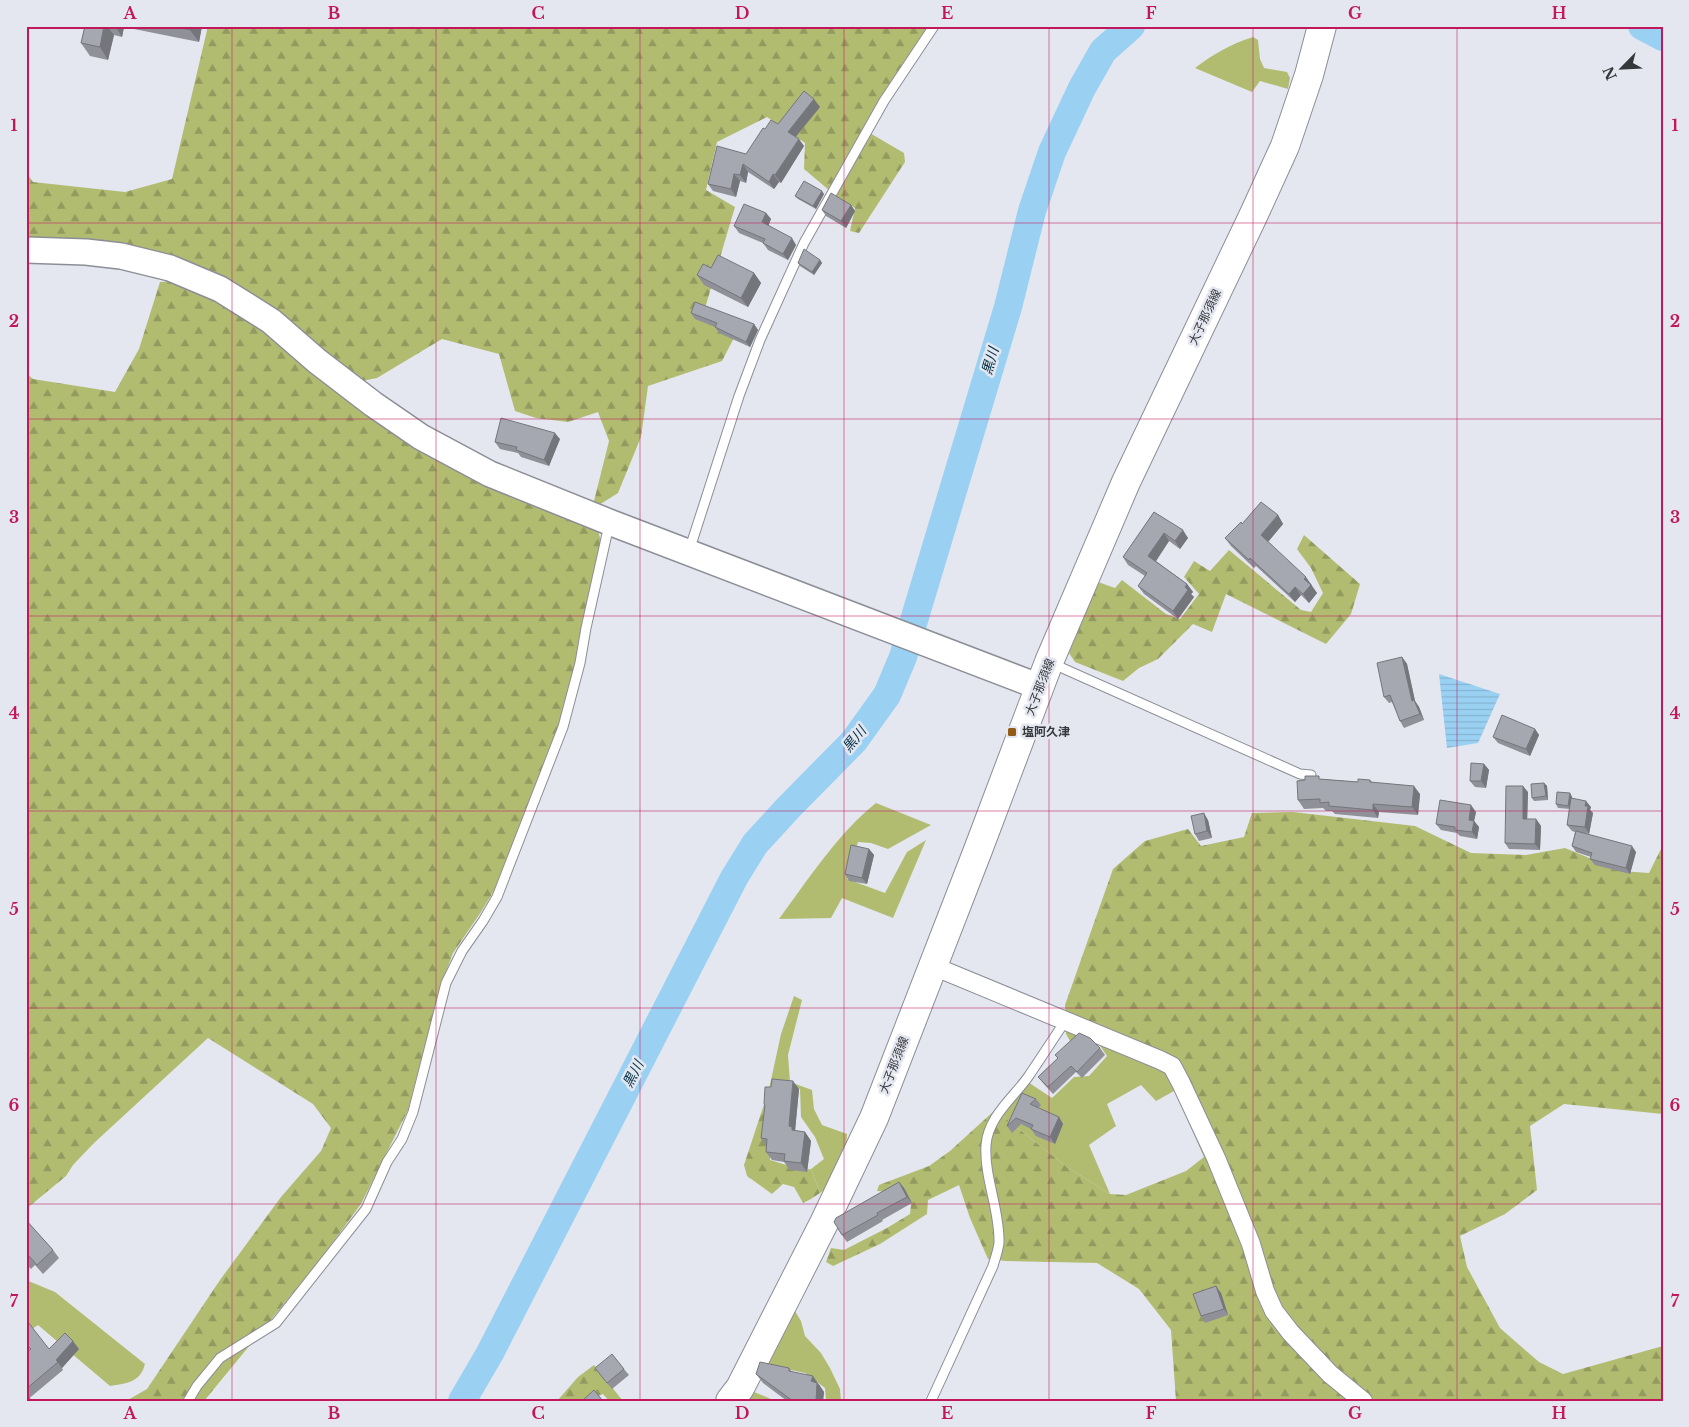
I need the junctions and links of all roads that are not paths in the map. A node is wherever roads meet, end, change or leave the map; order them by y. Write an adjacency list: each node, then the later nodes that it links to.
1 (934, 26): 5 (lane)
2 (1322, 26): 6 (main road, 大子那須線)
3 (26, 250): 4 (street)
4 (609, 522): 5 (street); 10 (lane)
5 (689, 552): 6 (street)
6 (1044, 674): 7 (lane); 8 (main road, 大子那須線)
7 (1311, 776)
8 (933, 966): 9 (street); 11 (main road, 大子那須線)
9 (1066, 1020): 12 (lane); 13 (street)
10 (188, 1401)
11 (730, 1401)
12 (931, 1401)
13 (1363, 1401)

